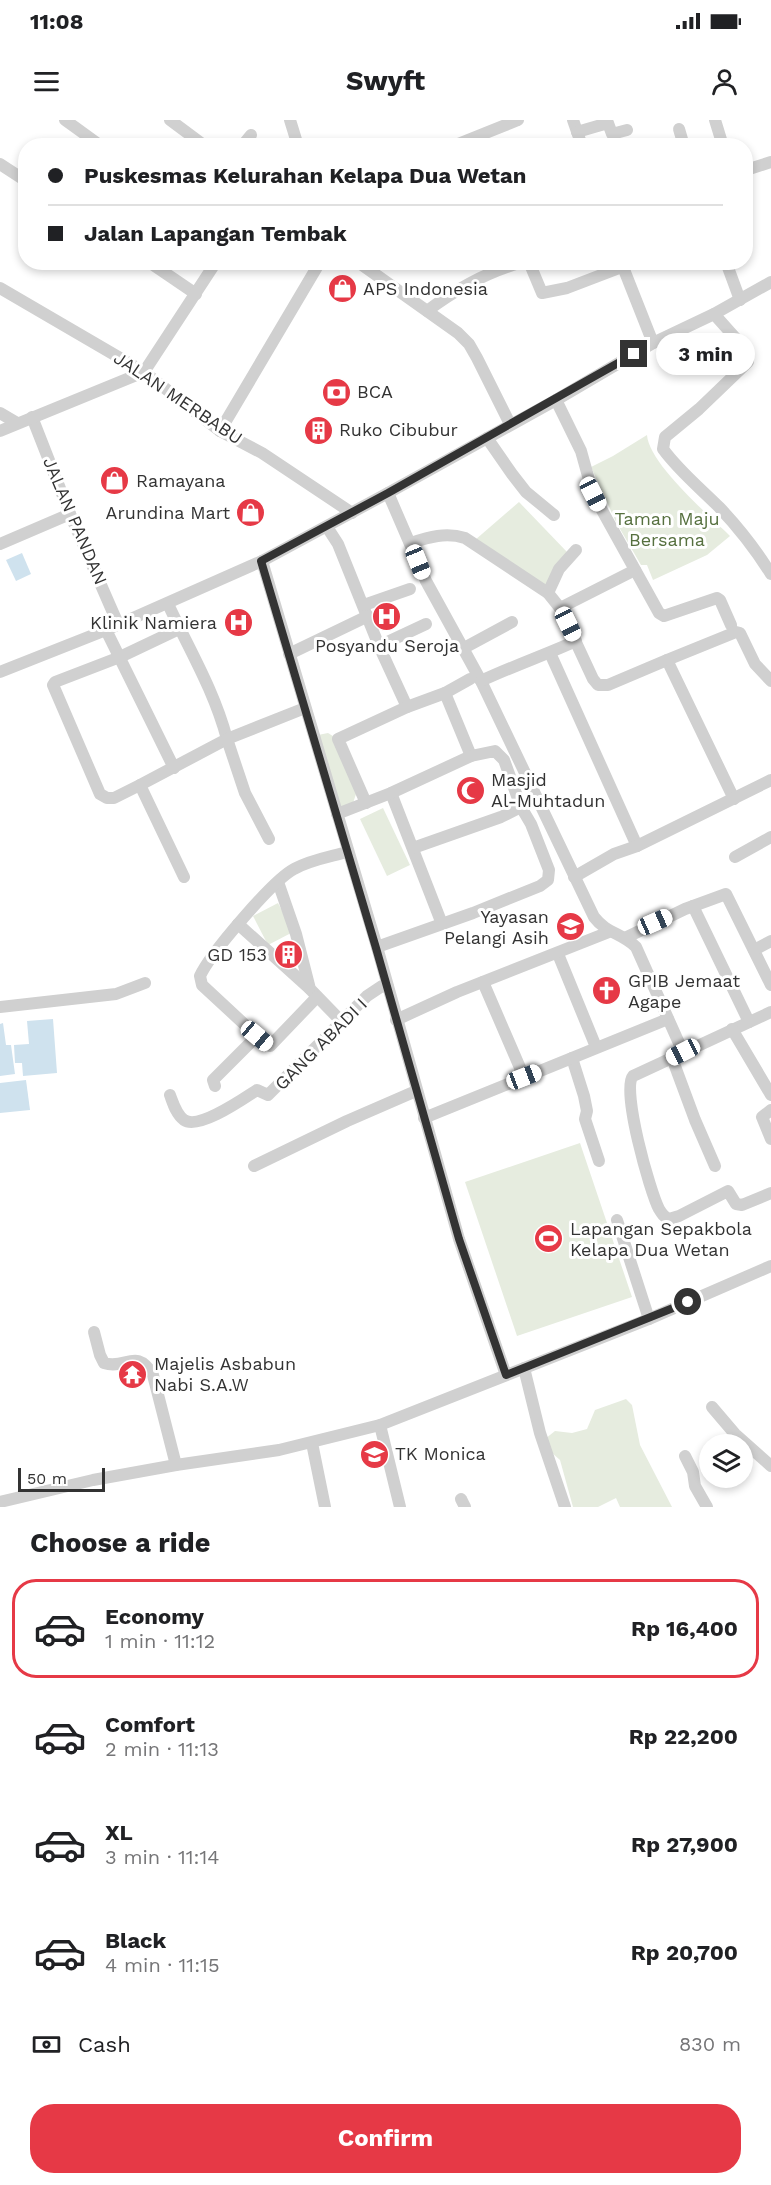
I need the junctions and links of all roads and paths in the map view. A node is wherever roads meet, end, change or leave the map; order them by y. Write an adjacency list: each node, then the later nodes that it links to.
1 (65, 120): 10 (street)
2 (170, 120): 11 (street)
3 (290, 120): 13 (street)
4 (518, 120): 14 (street)
5 (715, 120): 16 (street)
6 (575, 126): 8 (street)
7 (679, 129): 15 (street)
8 (627, 130)
9 (251, 135): 12 (street)
10 (90, 138)
11 (194, 138)
12 (249, 138)
13 (296, 138)
14 (473, 138)
15 (682, 138)
16 (721, 138)
17 (771, 162): 19 (street)
18 (0, 164): 20 (street)
19 (753, 168)
20 (18, 176)
21 (161, 270): 34 (street)
22 (211, 270): 34 (street)
23 (315, 270): 46 (street)
24 (368, 270): 31 (street)
25 (374, 270): 31 (street)
26 (500, 270): 36 (street)
27 (532, 270): 28 (street)
28 (610, 270)
29 (624, 270): 38 (street)
30 (729, 270): 35 (street)
31 (375, 275): 36 (street)
32 (771, 282): 35 (street)
33 (0, 288): 39 (street, JALAN MERBABU)
34 (196, 294): 39 (street)
35 (740, 300): 37 (street)
36 (427, 311): 44 (street)
37 (714, 314): 38 (street); 58 (street)
38 (653, 343): 40 (street)
39 (144, 372): 42 (street); 46 (street, JALAN MERBABU)
40 (556, 400): 44 (street); 57 (street)
41 (0, 413): 43 (street)
42 (32, 417): 43 (street); 50 (street, JALAN PANDAN)
43 (17, 423): 45 (street)
44 (510, 424): 47 (street)
45 (0, 431)
46 (220, 431): 49 (street, JALAN MERBABU)
47 (487, 438): 48 (street); 51 (street)
48 (388, 493): 49 (street); 53 (street)
49 (352, 513): 52 (street)
50 (70, 514): 54 (street); 65 (street, JALAN PANDAN)
51 (554, 515)
52 (327, 527): 56 (street); 63 (street)
53 (411, 543): 60 (street); 72 (street)
54 (0, 544)
55 (576, 550): 60 (street)
56 (261, 561): 61 (street); 74 (street)
57 (635, 570): 62 (street); 68 (street)
58 (771, 574)
59 (410, 589): 63 (street)
60 (548, 593): 62 (street)
61 (168, 604): 65 (street); 67 (street)
62 (560, 608): 70 (street)
63 (366, 610): 71 (street); 74 (street)
64 (512, 622): 72 (street)
65 (118, 624): 69 (street)
66 (426, 624): 71 (street)
67 (180, 628): 75 (street); 83 (street)
68 (735, 629): 76 (street); 79 (street)
69 (106, 630): 75 (street); 77 (street)
70 (576, 641): 73 (street); 76 (street)
71 (379, 646): 81 (street)
72 (464, 648): 78 (street)
73 (550, 653): 78 (street); 95 (street)
74 (289, 654): 82 (street)
75 (120, 657): 85 (street); 87 (street)
76 (667, 660): 89 (street)
77 (0, 672)
78 (476, 680): 80 (street); 100 (street)
79 (771, 681)
80 (445, 693): 81 (street); 84 (street)
81 (407, 707): 90 (street)
82 (305, 708): 83 (street); 92 (street)
83 (227, 739): 85 (street); 94 (street)
84 (471, 756): 88 (street); 91 (street)
85 (174, 768): 87 (street)
86 (771, 780): 89 (street)
87 (140, 785): 99 (street)
88 (391, 793): 90 (street); 96 (street)
89 (735, 799): 95 (street)
90 (366, 803): 92 (street)
91 (521, 807): 96 (street); 104 (street)
92 (337, 814): 97 (street)
93 (771, 837): 98 (street)
94 (269, 839)
95 (637, 846): 100 (street)
96 (413, 848): 104 (street)
97 (347, 852): 101 (street); 108 (street)
98 (735, 856)
99 (184, 877)
100 (574, 877): 105 (street)
101 (278, 882): 103 (street); 115 (street)
102 (693, 906): 106 (street); 109 (street); 121 (street)
103 (238, 924): 115 (street); 123 (street)
104 (442, 924): 108 (street)
105 (609, 932): 106 (street); 110 (street)
106 (625, 938): 118 (street)
107 (771, 941): 109 (street)
108 (376, 948): 114 (street)
109 (754, 950): 113 (street)
110 (558, 954): 111 (street); 124 (street)
111 (483, 982): 119 (street); 127 (street)
112 (146, 983): 116 (street)
113 (771, 985)
114 (387, 987): 119 (street); 120 (street, GANG ABADI I)
115 (313, 993): 120 (street); 123 (street)
116 (0, 1007)
117 (771, 1012): 121 (street)
118 (668, 1019): 124 (street); 125 (street)
119 (396, 1020): 129 (street)
120 (341, 1021): 130 (street, GANG ABADI I)
121 (749, 1022): 122 (street)
122 (732, 1029): 125 (street); 131 (street)
123 (257, 1036): 128 (street)
124 (596, 1047): 126 (street)
125 (677, 1055): 137 (street); 138 (street)
126 (572, 1058): 127 (street); 135 (street)
127 (524, 1077): 133 (street)
128 (215, 1086)
129 (416, 1091): 133 (street); 136 (street)
130 (170, 1095)
131 (771, 1095)
132 (771, 1110): 134 (street)
133 (424, 1118): 144 (street)
134 (771, 1139)
135 (599, 1161)
136 (254, 1166)
137 (715, 1167)
138 (771, 1193)
139 (617, 1220): 141 (street)
140 (771, 1266): 141 (street)
141 (649, 1319): 143 (street)
142 (94, 1332): 149 (street)
143 (524, 1368): 144 (street); 154 (street)
144 (506, 1375): 146 (street)
145 (712, 1407): 150 (street)
146 (380, 1425): 147 (street); 153 (street)
147 (312, 1443): 149 (street); 152 (street)
148 (685, 1456): 155 (street)
149 (176, 1465): 151 (street)
150 (771, 1467)
151 (0, 1502)
152 (325, 1507)
153 (400, 1507)
154 (565, 1507)
155 (707, 1507)

